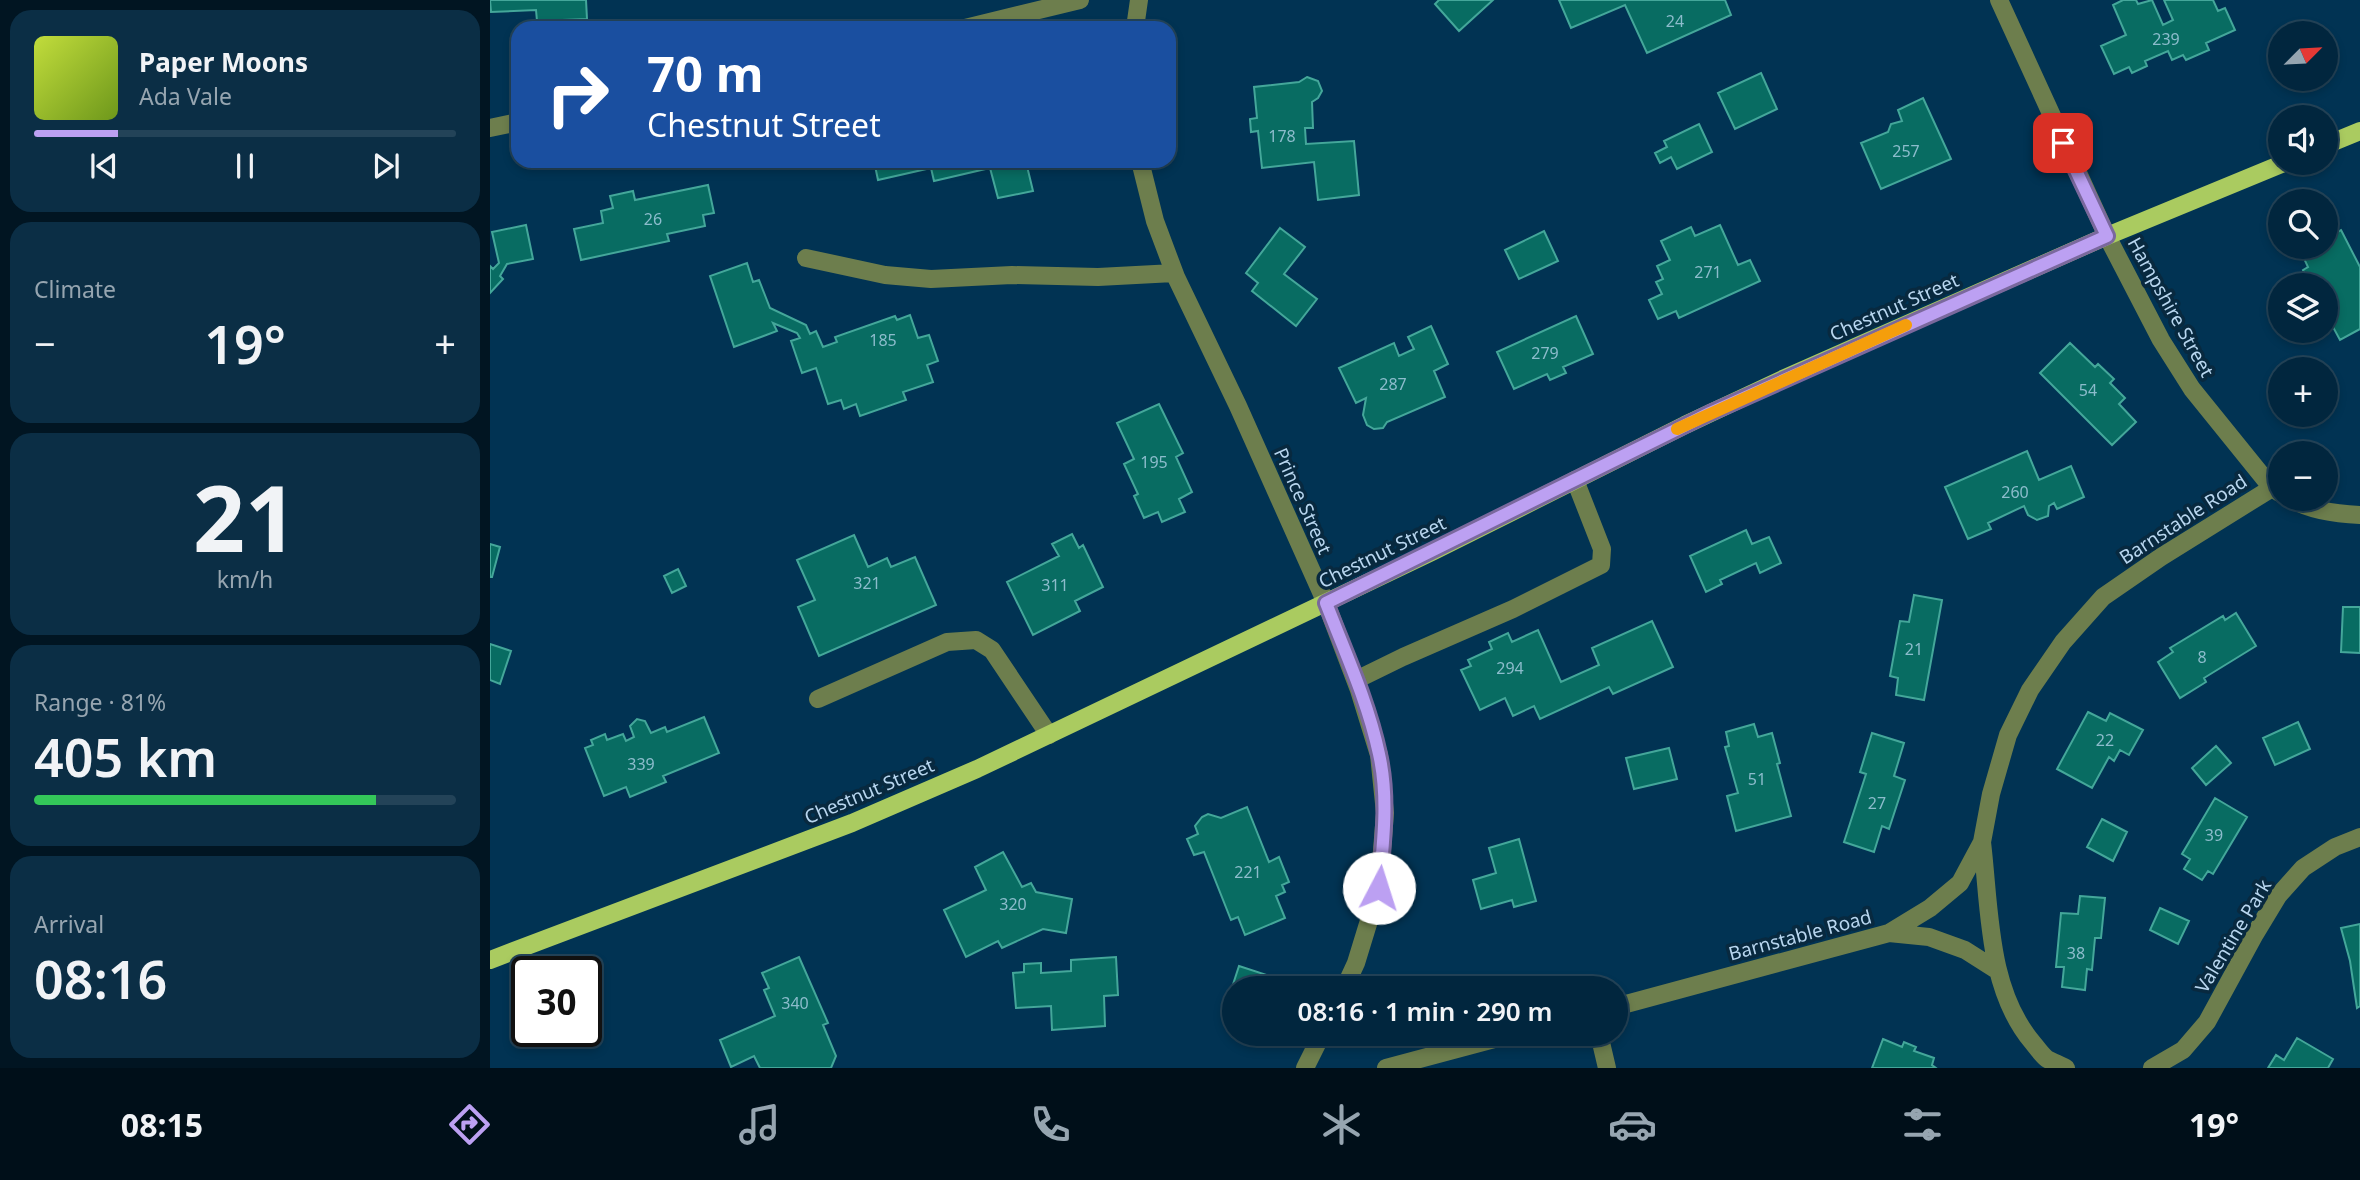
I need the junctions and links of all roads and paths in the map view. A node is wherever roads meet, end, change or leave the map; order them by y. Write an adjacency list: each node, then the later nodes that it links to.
1 (1080, 0): 4 (street)
2 (1139, 0): 5 (street)
3 (1999, 0): 12 (street, Hampshire Street)
4 (994, 21)
5 (1136, 21)
6 (511, 124): 7 (street)
7 (490, 128)
8 (2360, 131): 9 (main road)
9 (2338, 140)
10 (1142, 168): 14 (street, Prince Street)
11 (2268, 170): 12 (main road, Chestnut Street)
12 (2107, 236): 15 (main road, Chestnut Street); 16 (street, Hampshire Street)
13 (806, 258): 14 (street)
14 (1174, 273): 20 (street, Prince Street)
15 (1575, 480): 20 (main road, Chestnut Street); 21 (street)
16 (2268, 480)
17 (2268, 495): 25 (street, Barnstable Road)
18 (2325, 511): 19 (street)
19 (2360, 515)
20 (1326, 603): 21 (street, Prince Street); 23 (main road, Chestnut Street)
21 (1356, 680): 29 (street, Prince Street)
22 (818, 699): 23 (street)
23 (1049, 735): 27 (main road, Chestnut Street)
24 (2360, 837): 38 (street, Valentine Park)
25 (1982, 842): 26 (street, Barnstable Road); 28 (street)
26 (1888, 933): 28 (street); 30 (street, Barnstable Road)
27 (490, 960)
28 (1998, 971): 37 (street)
29 (1350, 976)
30 (1628, 1003)
31 (1316, 1046): 34 (street)
32 (1468, 1046): 35 (street)
33 (1602, 1046): 36 (street)
34 (1305, 1068)
35 (1386, 1068)
36 (1607, 1068)
37 (2066, 1068)
38 (2152, 1068)

